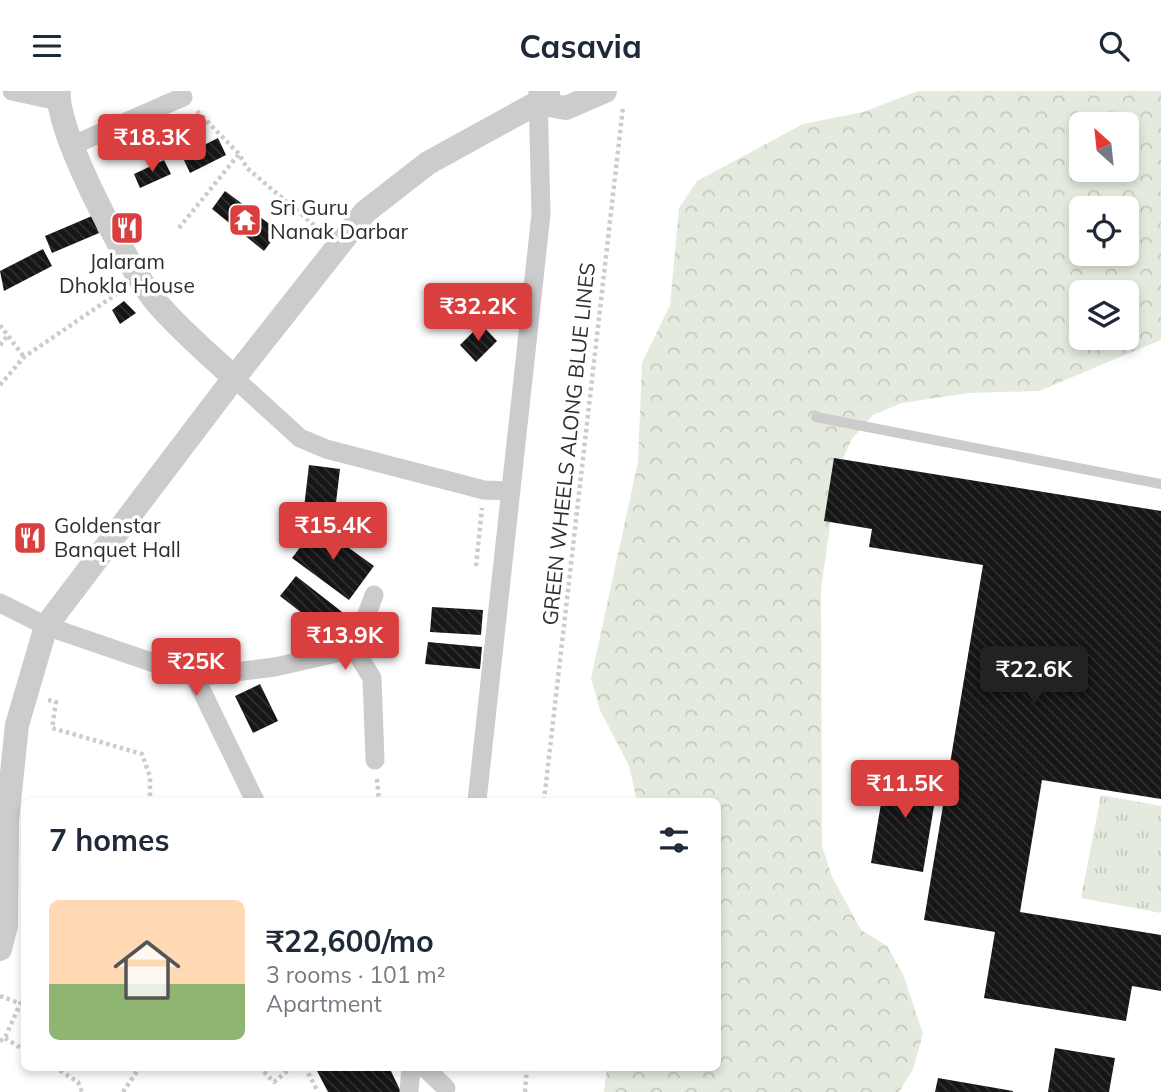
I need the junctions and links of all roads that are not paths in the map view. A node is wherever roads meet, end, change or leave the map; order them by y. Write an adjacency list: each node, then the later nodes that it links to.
1 (12, 91): 3 (street)
2 (541, 95): 5 (street); 7 (street); 10 (street)
3 (58, 96): 6 (street)
4 (183, 97): 6 (street)
5 (614, 98)
6 (71, 146): 7 (street)
7 (234, 379): 10 (street); 13 (street)
8 (816, 417): 9 (lane)
9 (1161, 484)
10 (511, 491): 18 (street)
11 (374, 595): 14 (street)
12 (0, 603): 13 (street)
13 (46, 626): 15 (street); 19 (street)
14 (354, 649): 15 (street); 16 (street)
15 (195, 677): 17 (street)
16 (375, 760)
17 (254, 798)
18 (477, 798)
19 (0, 949)
20 (411, 1071): 24 (street)
21 (428, 1071): 23 (street)
22 (448, 1071): 23 (street)
23 (446, 1090)
24 (410, 1092)

